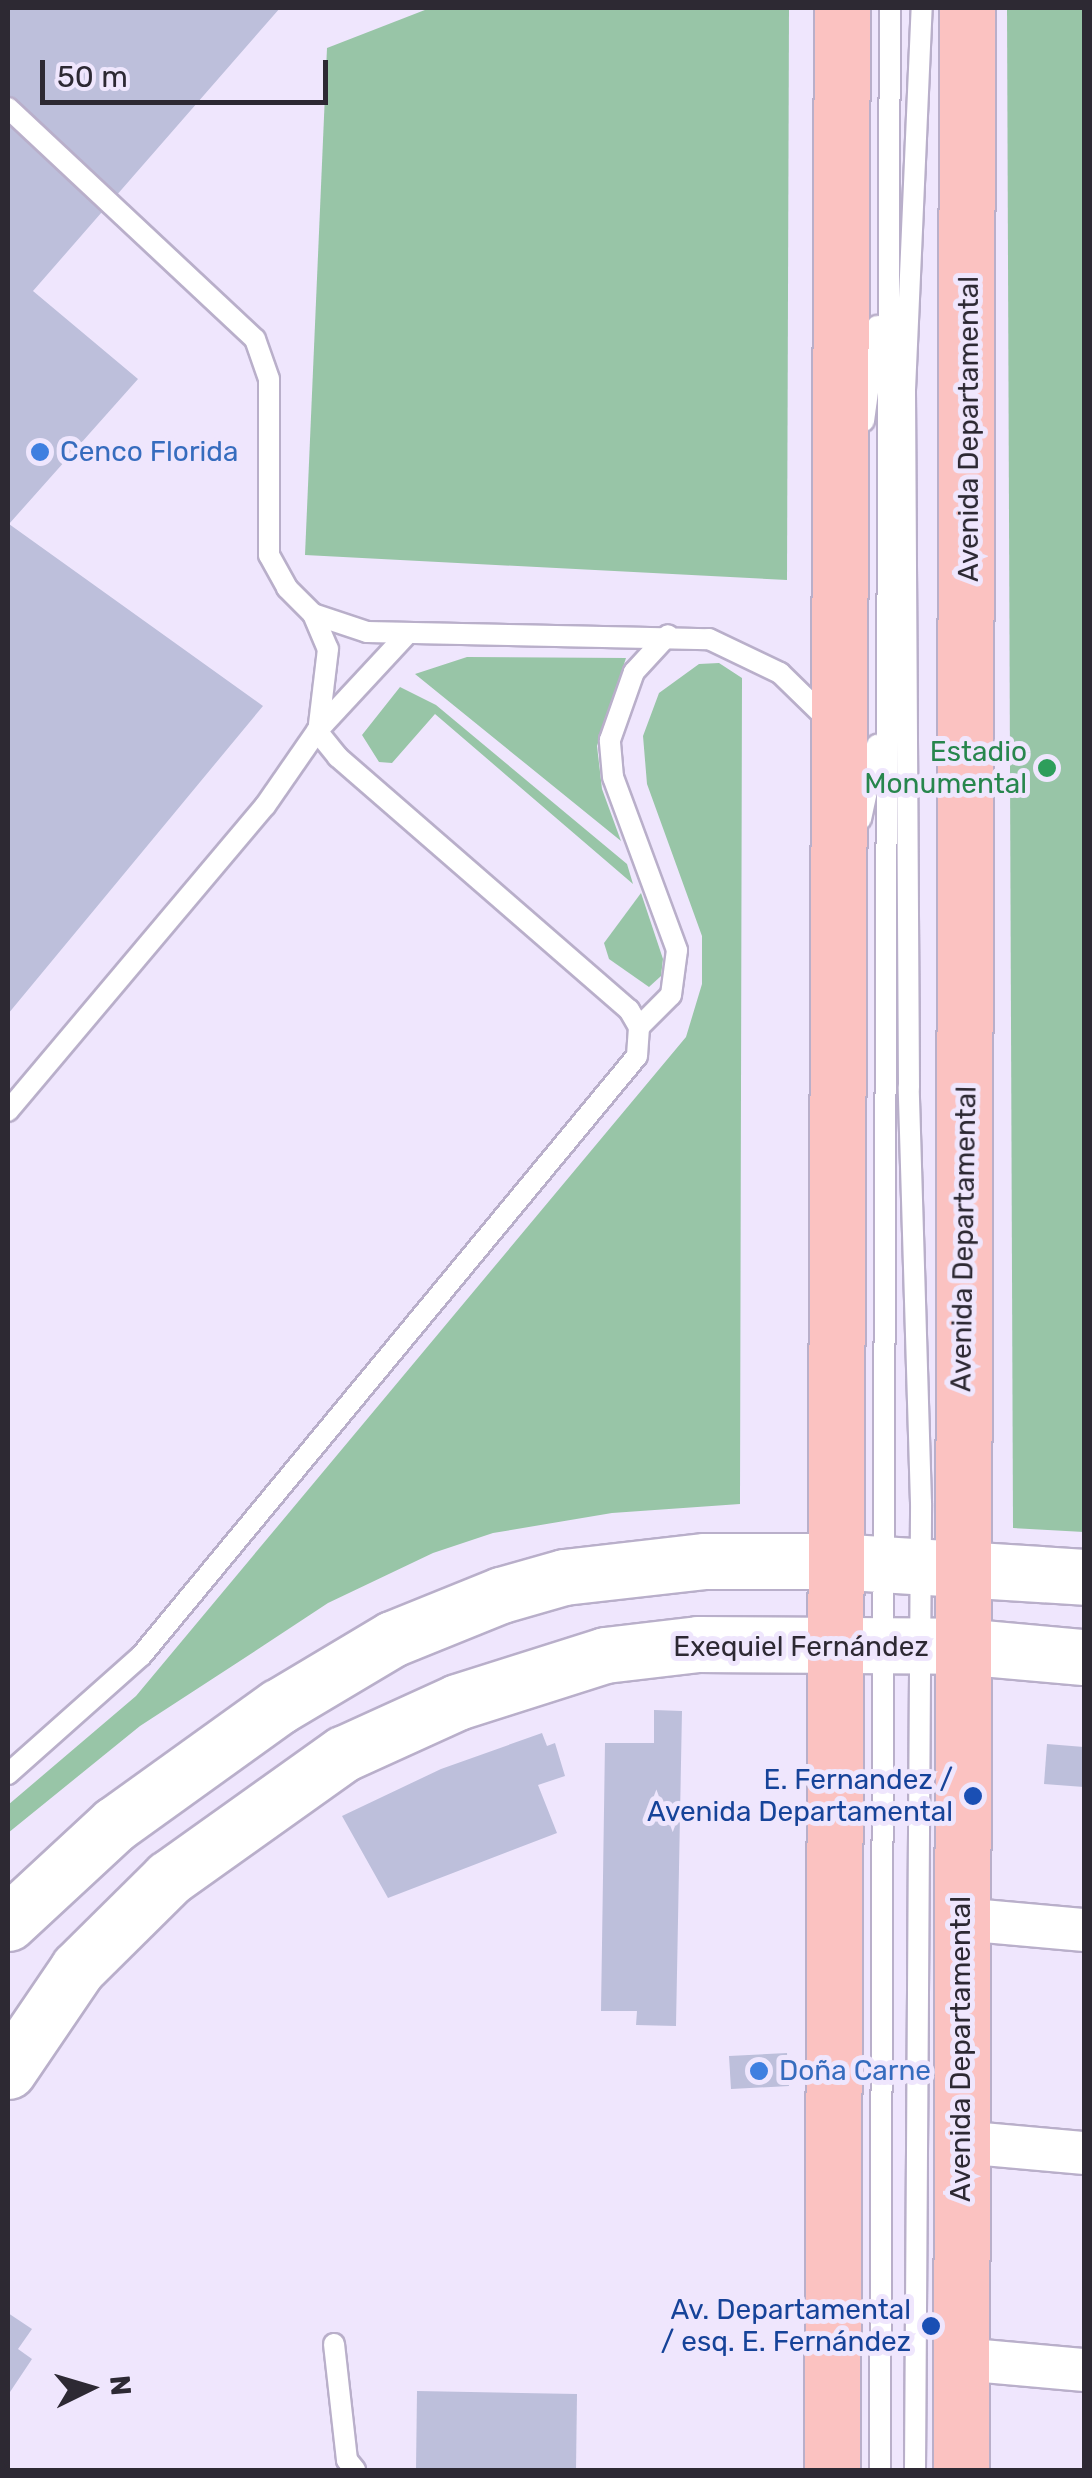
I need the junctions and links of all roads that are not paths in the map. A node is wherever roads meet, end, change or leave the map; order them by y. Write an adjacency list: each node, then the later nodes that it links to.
1 (842, 8): 8 (main road, Avenida Departamental)
2 (890, 8): 6 (lane)
3 (922, 8): 17 (lane)
4 (967, 8): 17 (main road, Avenida Departamental)
5 (8, 108): 7 (lane)
6 (888, 240): 8 (lane); 11 (lane)
7 (313, 614): 9 (lane); 12 (lane)
8 (839, 619): 13 (main road, Avenida Departamental)
9 (407, 634): 10 (lane); 12 (lane)
10 (668, 635): 13 (lane); 15 (lane)
11 (886, 704): 14 (lane); 17 (lane)
12 (317, 731): 15 (lane); 16 (lane)
13 (838, 731): 14 (main road, Avenida Departamental)
14 (837, 928): 17 (main road, Avenida Departamental)
15 (639, 1027): 21 (lane)
16 (8, 1111)
17 (900, 1565): 18 (main road); 19 (main road, Avenida Departamental); 19 (main road, Avenida Departamental); 23 (main road)
18 (1084, 1576)
19 (899, 1645): 20 (main road, Exequiel Fernández); 22 (main road, Avenida Departamental); 25 (main road, Exequiel Fernández); 32 (main road, Avenida Departamental); 33 (lane); 34 (lane)
20 (1084, 1657)
21 (8, 1774)
22 (961, 1920): 24 (street); 26 (main road, Avenida Departamental)
23 (8, 1924)
24 (1084, 1930)
25 (8, 2071)
26 (961, 2142): 27 (street); 29 (main road, Avenida Departamental)
27 (1084, 2153)
28 (334, 2344): 31 (lane)
29 (961, 2360): 30 (street); 35 (main road, Avenida Departamental)
30 (1084, 2370)
31 (355, 2470)
32 (832, 2470)
33 (880, 2470)
34 (916, 2470)
35 (961, 2470)

